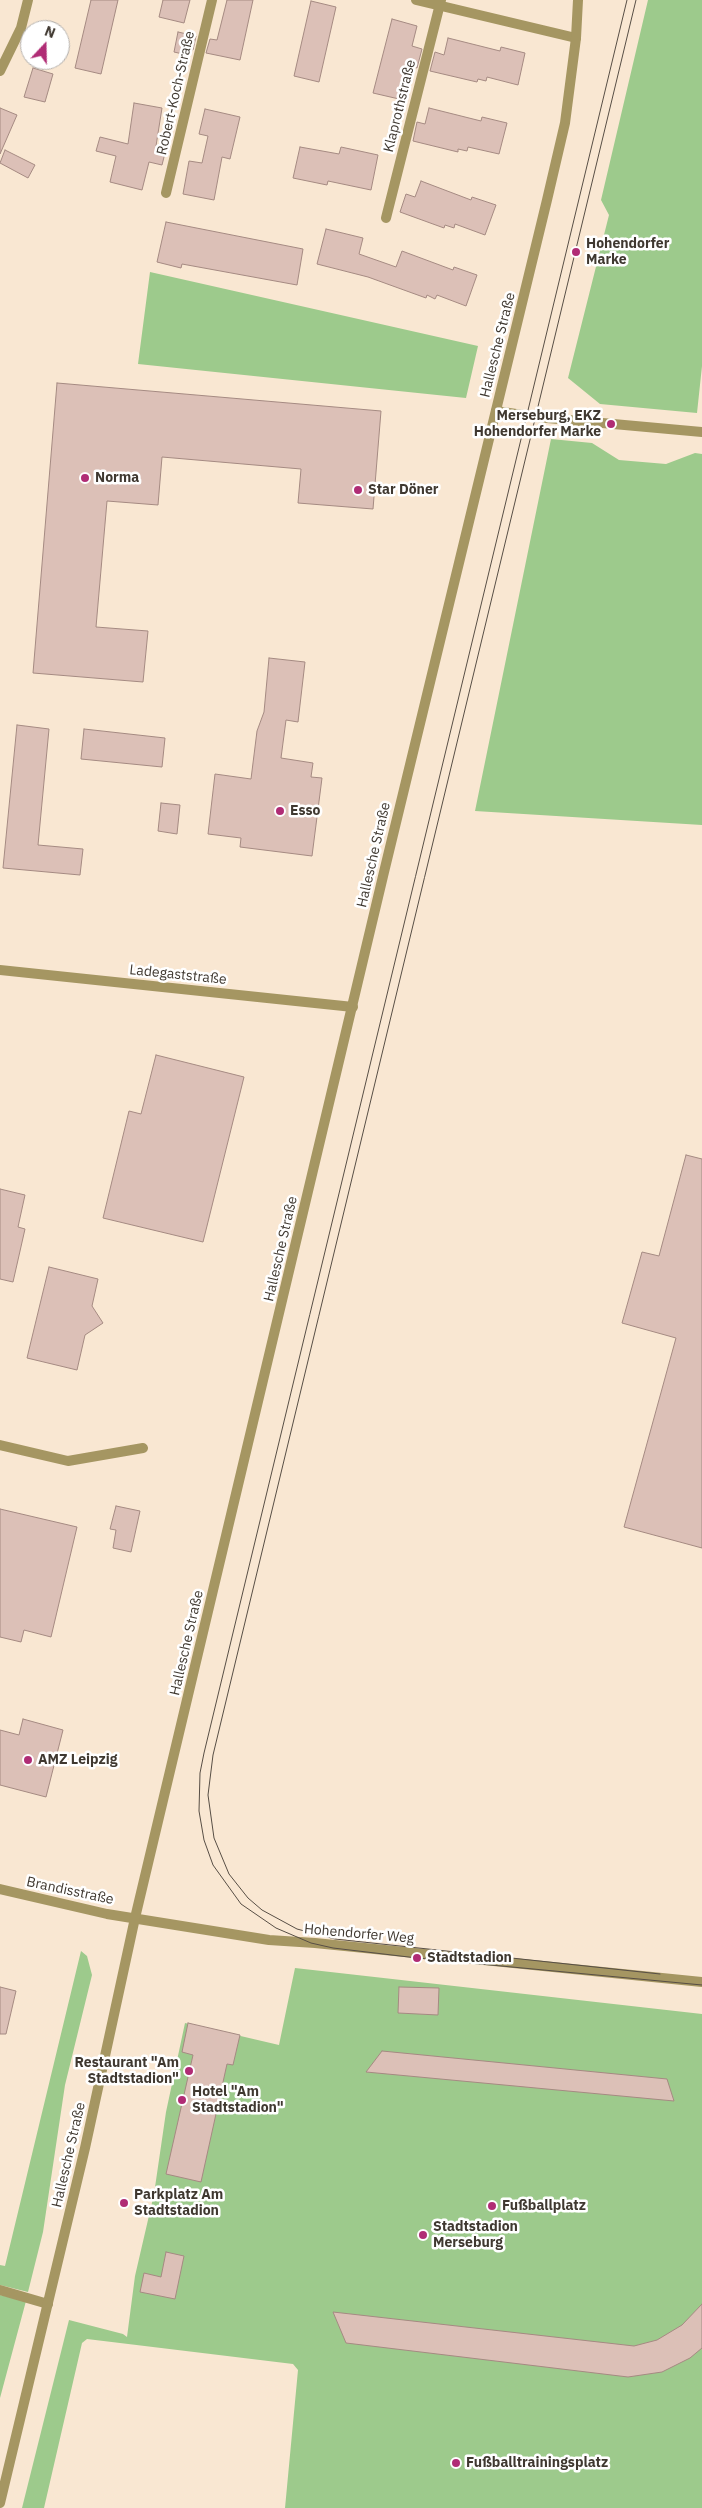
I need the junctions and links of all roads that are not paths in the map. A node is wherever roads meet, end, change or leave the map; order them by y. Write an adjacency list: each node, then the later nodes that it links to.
1 (28, 0): 7 (street)
2 (212, 0): 8 (street, Robert-Koch-Straße)
3 (416, 0): 5 (street)
4 (578, 0): 6 (street, Hallesche Straße)
5 (440, 3): 6 (street); 9 (street, Klaprothstraße)
6 (576, 38): 10 (street, Hallesche Straße)
7 (0, 71)
8 (166, 192)
9 (386, 218)
10 (496, 411): 11 (street); 13 (street, Hallesche Straße)
11 (702, 432)
12 (0, 970): 13 (street, Ladegaststraße)
13 (353, 1007): 17 (street, Hallesche Straße)
14 (0, 1445): 15 (street)
15 (143, 1448)
16 (0, 1889): 17 (street, Brandisstraße)
17 (135, 1918): 18 (street, Hohendorfer Weg); 20 (street, Hallesche Straße)
18 (702, 1982)
19 (0, 2290): 20 (street)
20 (48, 2304): 21 (street, Hallesche Straße)
21 (0, 2503)

